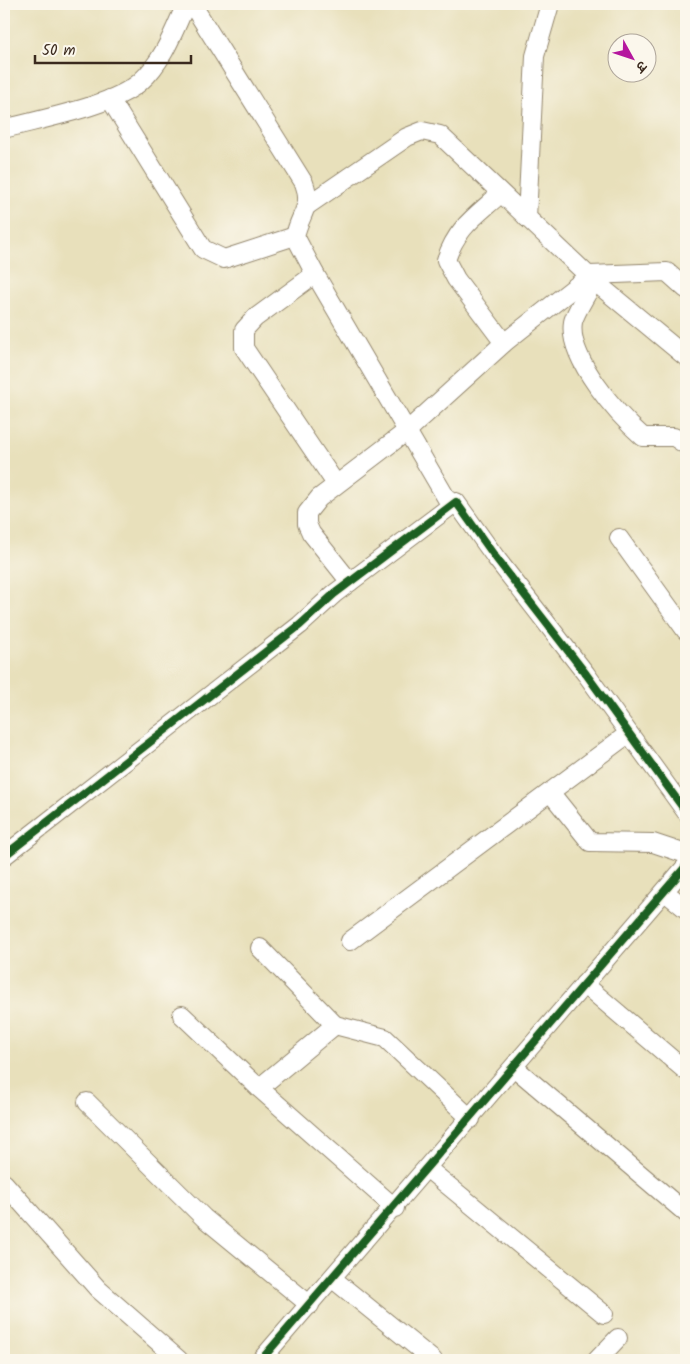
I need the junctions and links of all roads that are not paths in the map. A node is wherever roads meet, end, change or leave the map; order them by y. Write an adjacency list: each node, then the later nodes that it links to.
1 (186, 4): 4 (street)
2 (192, 4): 7 (street)
3 (550, 4): 8 (street)
4 (110, 99): 5 (street); 9 (street)
5 (4, 129)
6 (500, 194): 7 (street); 8 (street); 13 (street)
7 (308, 205): 9 (street)
8 (527, 218): 11 (street)
9 (296, 236): 10 (street)
10 (315, 274): 15 (street); 17 (street)
11 (592, 278): 12 (street); 13 (street); 14 (street); 16 (street)
12 (686, 289)
13 (504, 342): 15 (street)
14 (686, 357)
15 (406, 431): 17 (street); 18 (street)
16 (686, 445)
17 (336, 484): 20 (street)
18 (451, 506): 20 (street); 22 (street)
19 (619, 538): 21 (street)
20 (350, 582): 26 (street)
21 (686, 631)
22 (628, 734): 23 (street); 24 (street)
23 (550, 792): 25 (street); 30 (street)
24 (686, 812)
25 (686, 854)
26 (4, 856)
27 (686, 866): 28 (street)
28 (665, 892): 29 (street); 32 (street)
29 (686, 909)
30 (350, 941)
31 (260, 948): 34 (street)
32 (584, 984): 35 (street); 36 (street)
33 (182, 1015): 37 (street)
34 (335, 1025): 37 (street); 39 (street)
35 (515, 1068): 39 (street); 43 (street)
36 (686, 1071)
37 (259, 1088): 42 (street)
38 (87, 1102): 45 (street)
39 (471, 1119): 40 (street)
40 (428, 1169): 42 (street); 46 (street)
41 (4, 1183): 48 (street)
42 (394, 1208): 44 (street)
43 (686, 1213)
44 (333, 1279): 45 (street); 50 (street)
45 (310, 1305): 49 (street)
46 (604, 1314)
47 (618, 1338): 51 (street)
48 (179, 1360)
49 (262, 1360)
50 (433, 1360)
51 (597, 1360)

